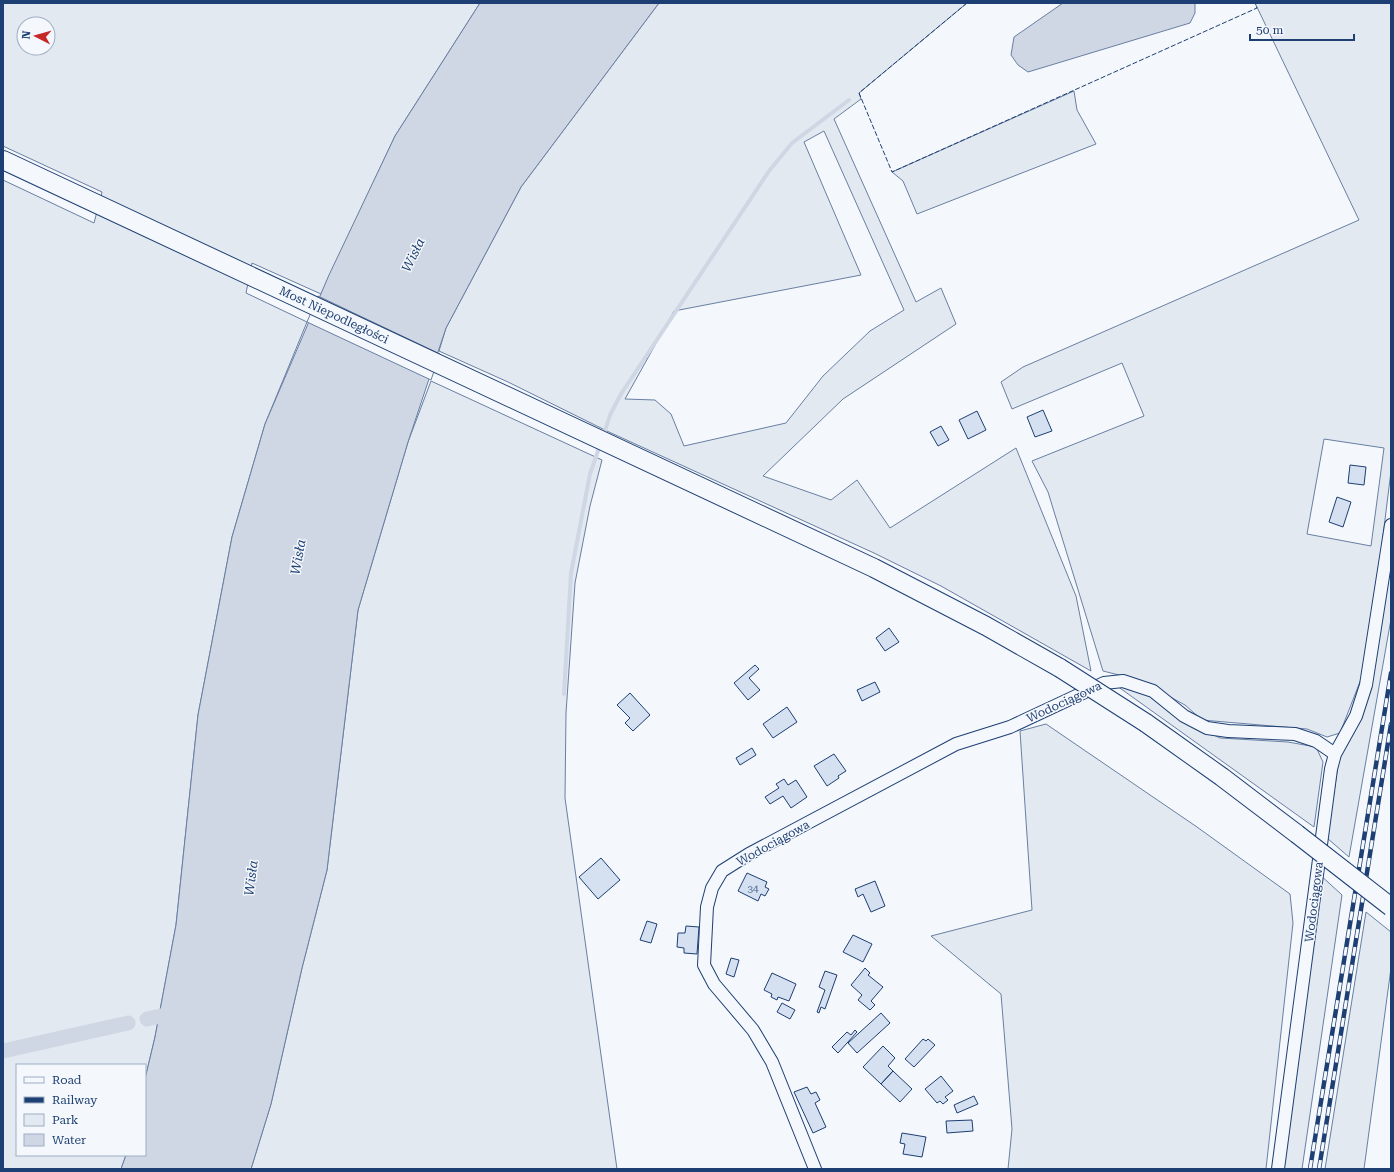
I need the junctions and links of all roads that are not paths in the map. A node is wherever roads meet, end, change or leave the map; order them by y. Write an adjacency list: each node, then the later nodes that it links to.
1 (3, 160): 4 (main road, Most Niepodległości, bridge)
2 (1391, 526): 3 (street)
3 (1335, 754): 5 (street, Wodociągowa); 6 (street, Wodociągowa)
4 (1391, 907)
5 (814, 1169)
6 (1278, 1169)

